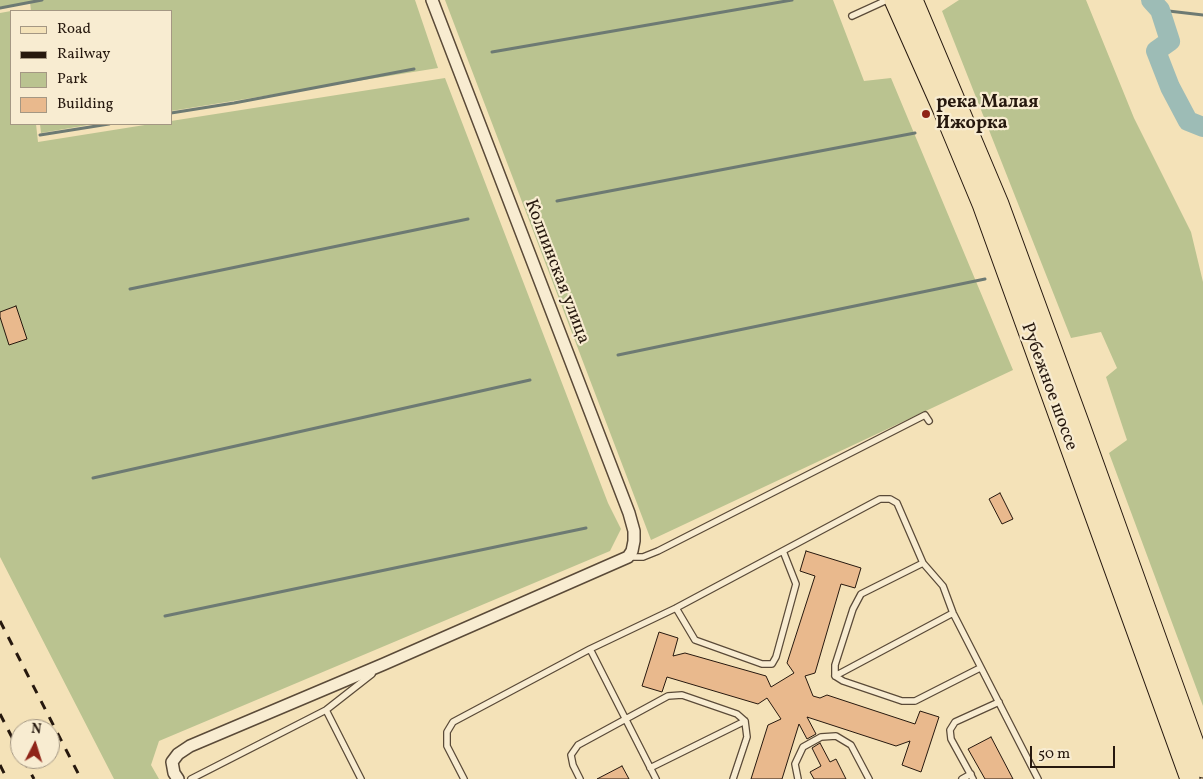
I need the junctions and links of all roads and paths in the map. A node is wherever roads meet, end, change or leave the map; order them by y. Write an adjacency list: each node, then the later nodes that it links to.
1 (432, 0): 8 (street, Колпинская улица)
2 (887, 0): 5 (lane)
3 (894, 0): 34 (main road, Рубежное шоссе)
4 (913, 0): 21 (main road, Рубежное шоссе)
5 (852, 16)
6 (928, 421): 8 (lane)
7 (783, 551): 9 (lane); 10 (lane); 10 (lane)
8 (628, 557): 13 (street)
9 (922, 563): 11 (lane); 15 (lane)
10 (676, 608): 12 (lane)
11 (954, 614): 14 (lane); 15 (lane)
12 (590, 649): 18 (lane); 26 (lane)
13 (384, 664): 17 (lane); 23 (street)
14 (980, 668): 15 (lane); 16 (lane)
15 (835, 676)
16 (999, 702): 22 (lane); 33 (lane)
17 (326, 710): 24 (lane); 25 (lane)
18 (625, 719): 19 (lane); 20 (lane); 27 (lane)
19 (745, 721): 20 (lane); 29 (lane)
20 (650, 768): 28 (lane)
21 (1203, 768)
22 (972, 777): 32 (lane)
23 (178, 779)
24 (191, 779)
25 (361, 779)
26 (464, 779)
27 (580, 779)
28 (656, 779)
29 (733, 779)
30 (798, 779): 31 (lane)
31 (869, 779)
32 (962, 779)
33 (1038, 779)
34 (1190, 779)

